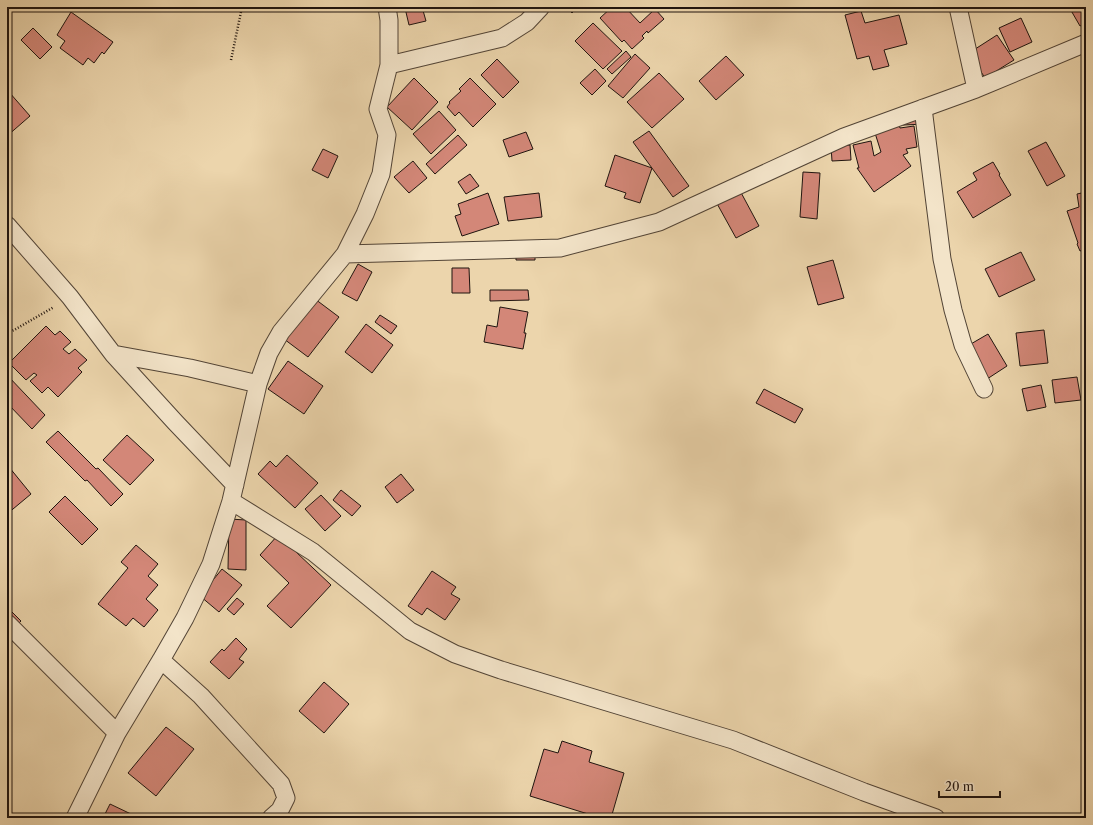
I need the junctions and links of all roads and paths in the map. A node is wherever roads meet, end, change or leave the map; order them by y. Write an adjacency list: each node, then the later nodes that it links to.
1 (242, 7): 6 (path)
2 (387, 7): 7 (street)
3 (541, 7): 7 (street)
4 (958, 7): 8 (street)
5 (1086, 43): 8 (street)
6 (231, 60)
7 (389, 65): 11 (street)
8 (976, 89): 9 (street)
9 (923, 108): 11 (street); 16 (street)
10 (7, 225): 12 (street)
11 (345, 254): 15 (street)
12 (70, 297): 13 (path); 14 (street)
13 (7, 333)
14 (113, 354): 15 (street); 17 (street)
15 (258, 384): 17 (street)
16 (984, 389)
17 (233, 493): 19 (street); 23 (street)
18 (7, 623): 20 (street)
19 (161, 660): 20 (street); 22 (street)
20 (117, 733): 21 (street)
21 (74, 818)
22 (272, 818)
23 (936, 818)

